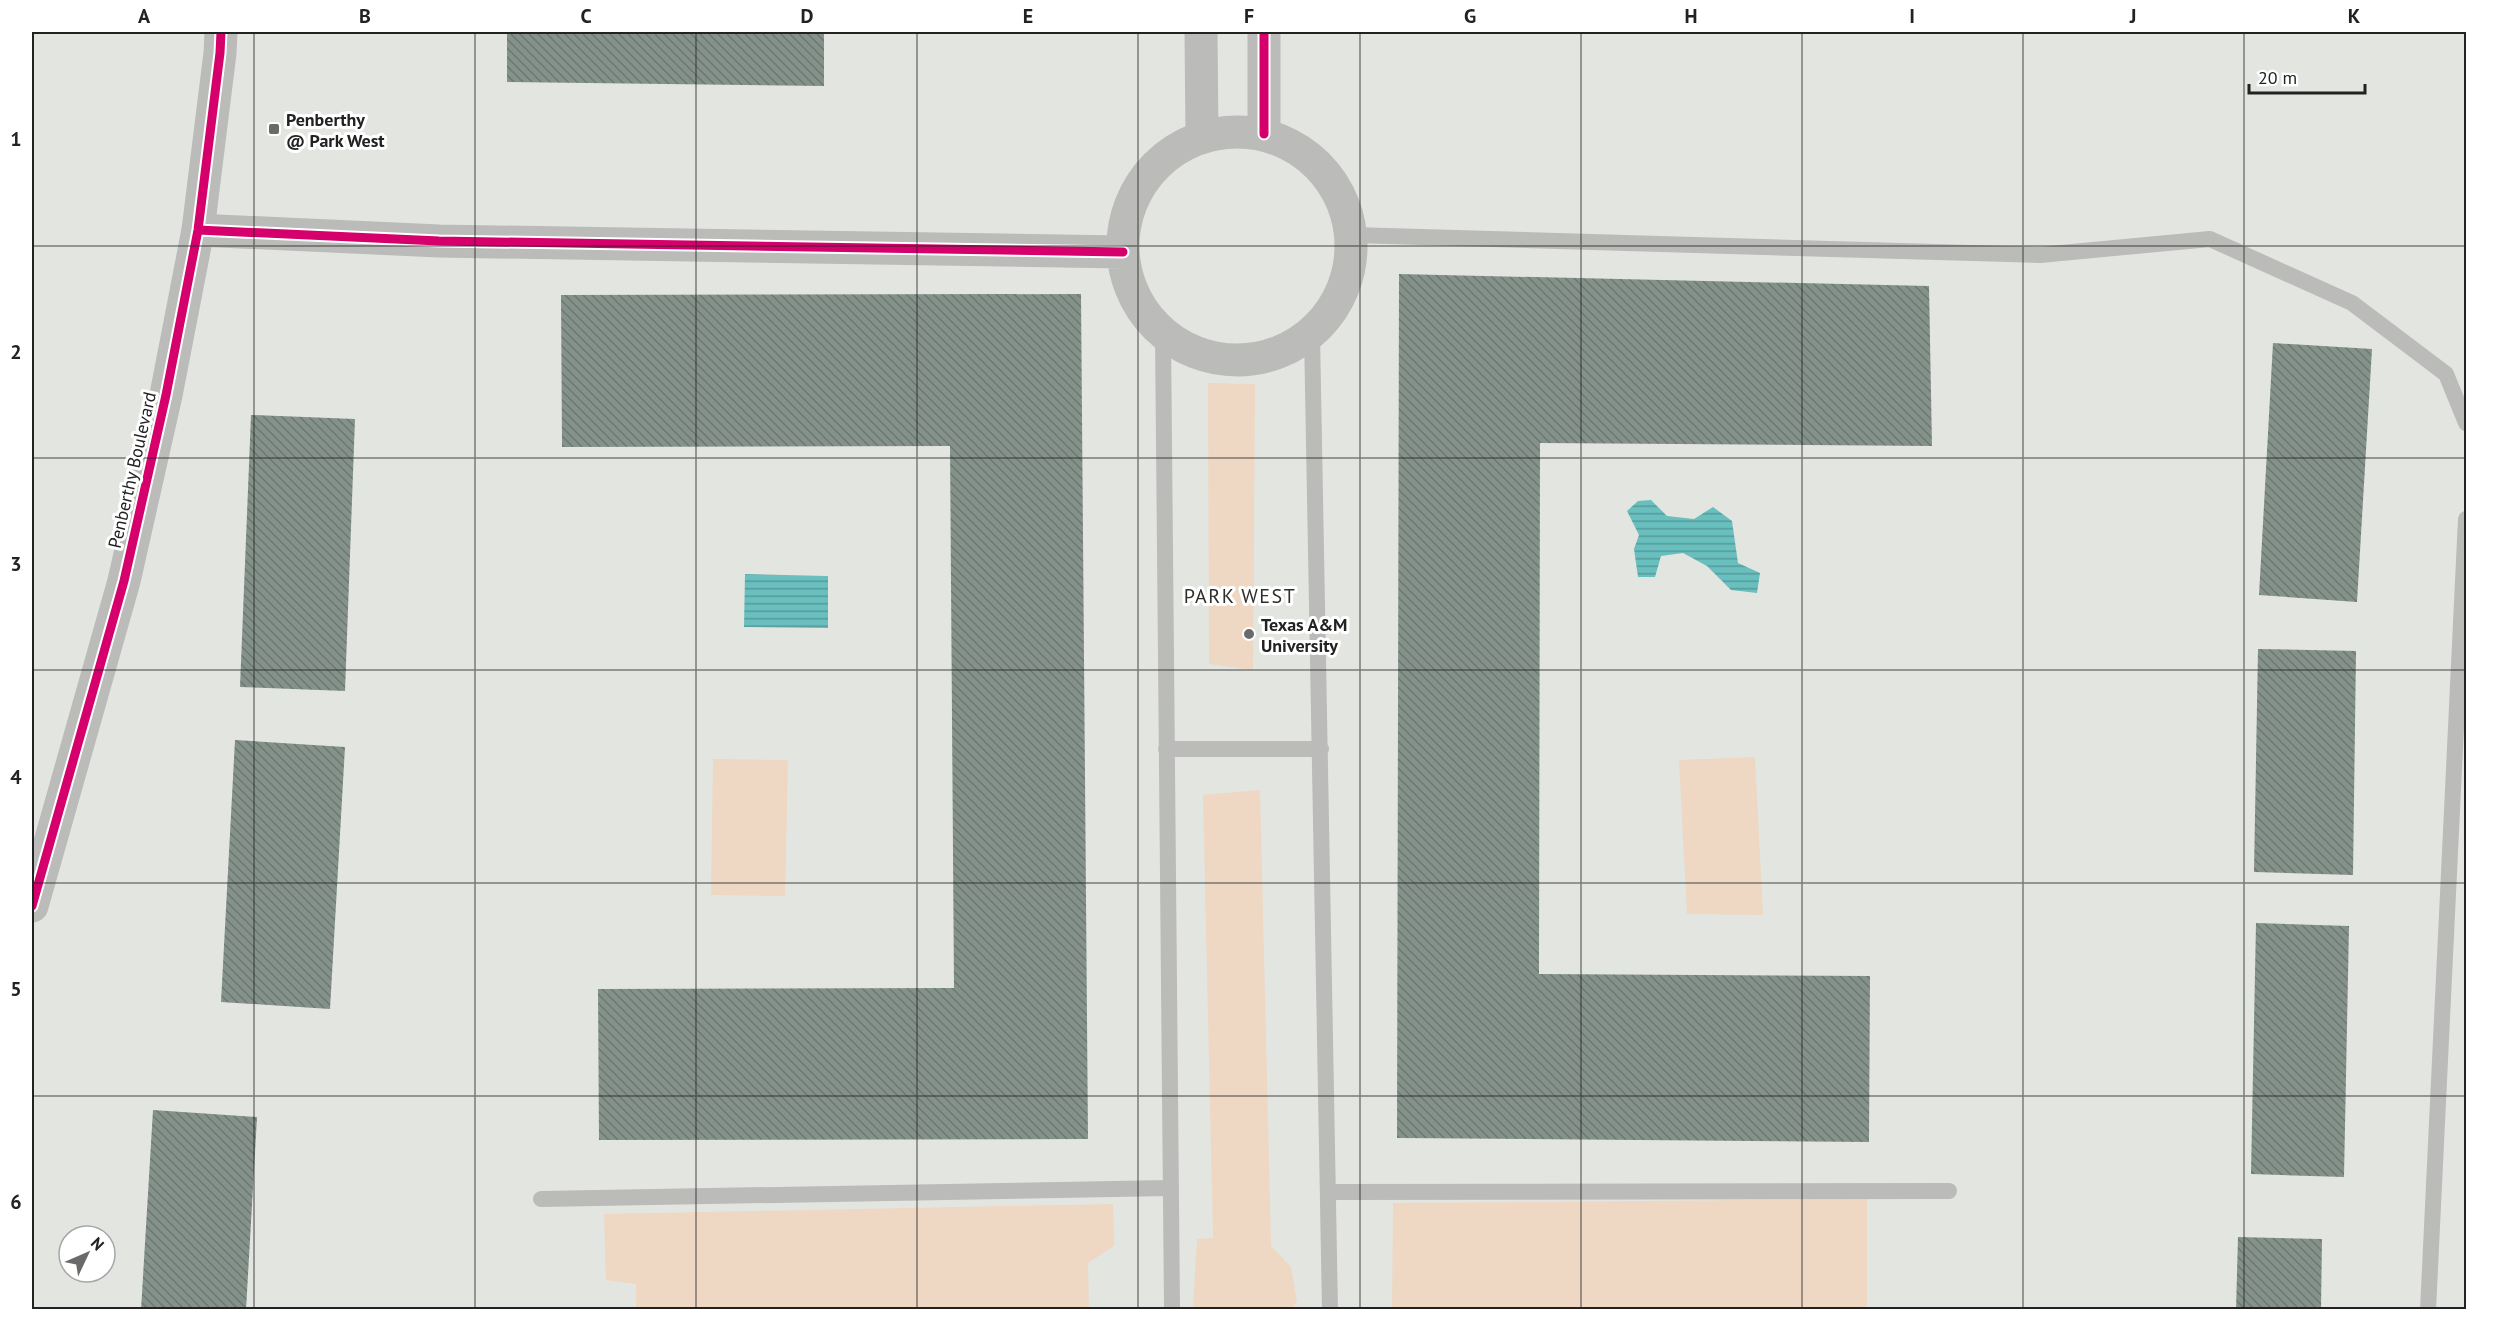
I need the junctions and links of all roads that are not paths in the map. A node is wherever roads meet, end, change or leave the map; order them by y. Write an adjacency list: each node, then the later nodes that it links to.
1 (221, 32): 6 (street, Penberthy Boulevard)
2 (1201, 32): 5 (street)
3 (1264, 32): 4 (street)
4 (1263, 134): 5 (street); 7 (street)
5 (1202, 136): 8 (street)
6 (198, 230): 8 (street); 15 (street, Penberthy Boulevard)
7 (1352, 235): 10 (street); 11 (lane)
8 (1123, 252): 9 (street)
9 (1163, 333): 10 (street); 13 (lane)
10 (1312, 334): 14 (lane)
11 (2466, 423)
12 (2466, 519): 22 (lane)
13 (1166, 749): 14 (lane); 16 (lane)
14 (1321, 749): 18 (lane)
15 (32, 906)
16 (1170, 1188): 19 (lane); 20 (lane)
17 (1949, 1191): 18 (lane)
18 (1328, 1192): 21 (lane)
19 (541, 1199)
20 (1172, 1310)
21 (1330, 1310)
22 (2428, 1310)

